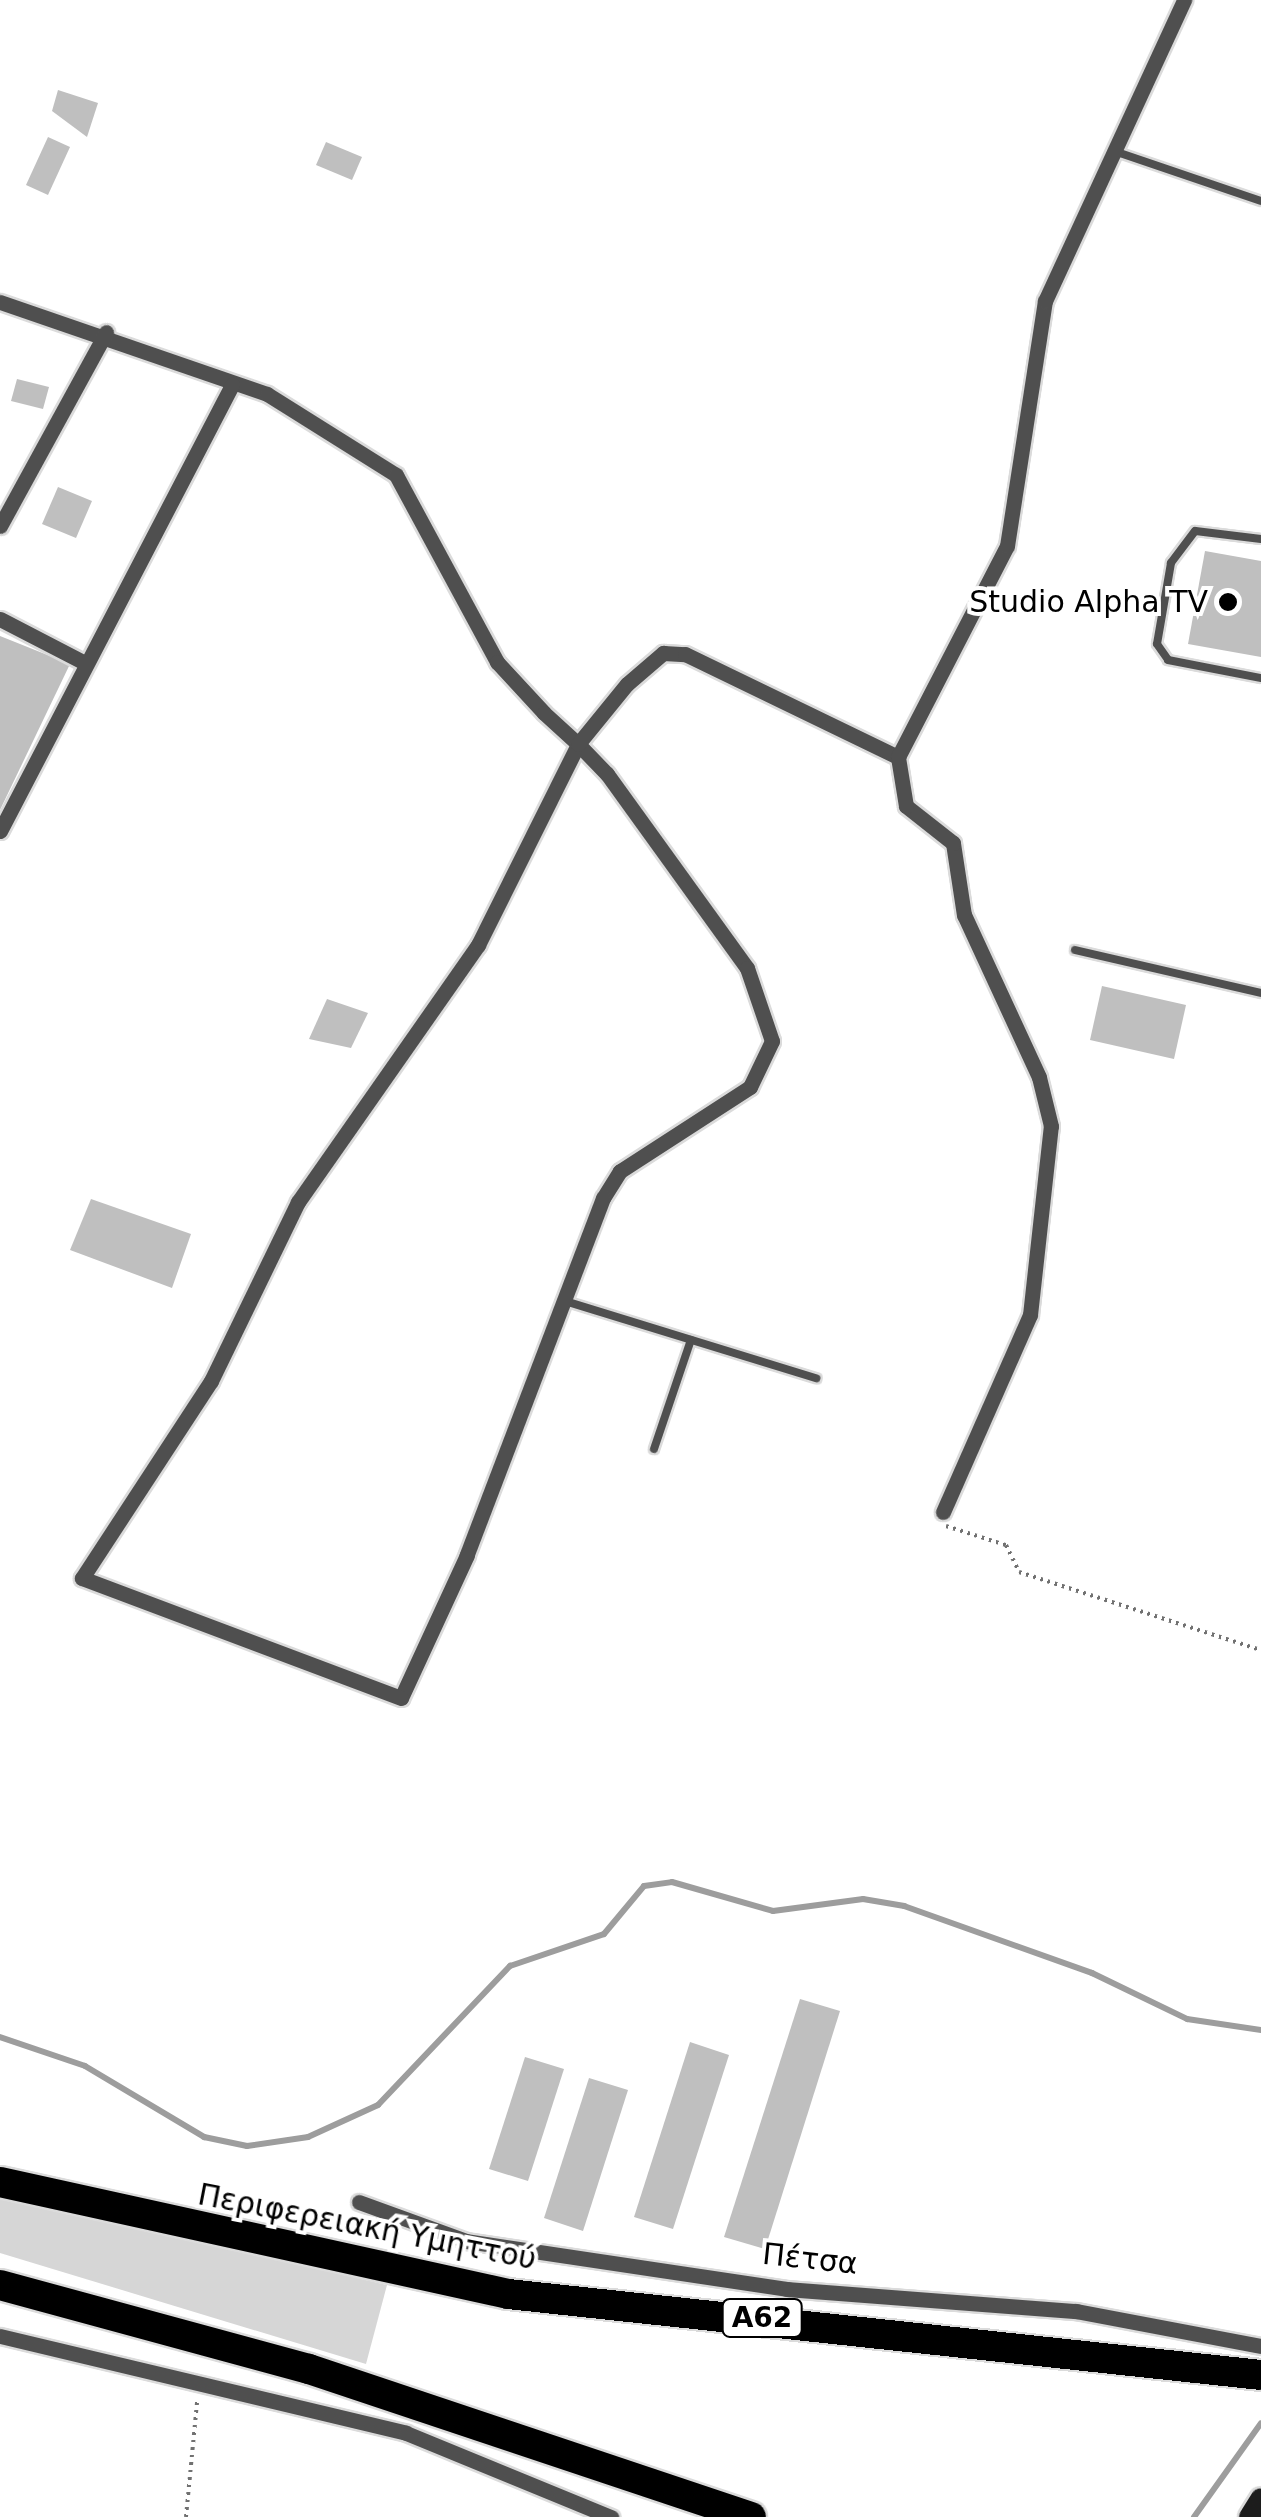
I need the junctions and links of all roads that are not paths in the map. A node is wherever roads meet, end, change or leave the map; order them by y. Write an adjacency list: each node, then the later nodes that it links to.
1 (1184, 0): 2 (street)
2 (1117, 152): 3 (lane); 13 (street)
3 (1261, 201)
4 (0, 302): 5 (street)
5 (106, 332): 6 (street); 7 (street)
6 (232, 385): 10 (street); 12 (street)
7 (0, 526)
8 (1261, 539): 11 (lane)
9 (0, 619): 10 (street)
10 (85, 664): 14 (street)
11 (1261, 678)
12 (578, 744): 13 (street); 17 (street); 17 (street)
13 (898, 757): 21 (street)
14 (0, 831)
15 (1075, 950): 16 (lane)
16 (1261, 993)
17 (565, 1301): 18 (lane)
18 (691, 1340): 19 (lane); 20 (lane)
19 (816, 1378)
20 (654, 1449)
21 (943, 1512)
22 (0, 2182): 27 (highway, Περιφερειακή Υμηττού / Α62)
23 (359, 2202): 26 (street, Πέτσα)
24 (0, 2284): 30 (highway)
25 (0, 2336): 29 (street)
26 (1261, 2346)
27 (1261, 2375)
28 (1261, 2498): 31 (main road)
29 (611, 2517)
30 (751, 2517)
31 (1249, 2517)

